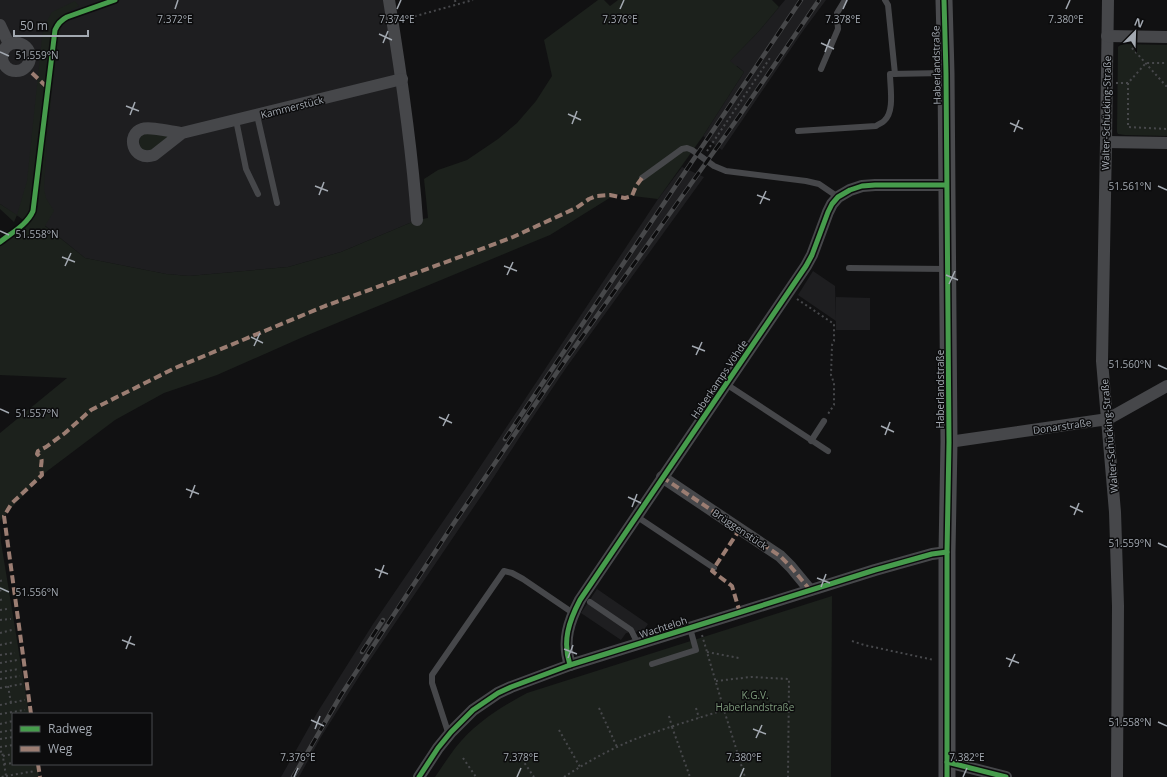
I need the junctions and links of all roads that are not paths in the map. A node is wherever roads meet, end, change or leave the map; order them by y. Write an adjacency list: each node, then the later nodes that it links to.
1 (389, 0): 13 (street)
2 (845, 0): 10 (lane)
3 (884, 0): 12 (lane)
4 (944, 0): 11 (street, Haberlandstraße)
5 (1108, 0): 7 (street, Walter-Schücking-Straße)
6 (0, 25): 9 (street)
7 (1113, 36): 8 (street); 18 (street, Walter-Schücking-Straße)
8 (1167, 37)
9 (9, 44)
10 (821, 69)
11 (946, 73): 12 (lane); 21 (street, Haberlandstraße)
12 (895, 74): 16 (lane)
13 (402, 80): 14 (street, Kammerstück); 25 (street)
14 (257, 115): 15 (street, Kammerstück); 24 (lane)
15 (236, 120): 17 (street, Kammerstück); 22 (lane)
16 (798, 131)
17 (182, 133)
18 (1106, 142): 19 (street); 30 (street, Walter-Schücking-Straße)
19 (1167, 143)
20 (642, 178): 23 (lane)
21 (946, 185): 23 (street); 27 (street, Haberlandstraße)
22 (258, 194)
23 (838, 197): 28 (street, Haberkamps Vöhde)
24 (277, 203)
25 (417, 220)
26 (849, 268): 27 (lane)
27 (948, 269): 33 (street, Haberlandstraße)
28 (726, 384): 32 (lane); 35 (street, Haberkamps Vöhde)
29 (1167, 386): 30 (street, Donarstraße)
30 (1108, 419): 33 (street, Donarstraße); 50 (street, Walter-Schücking-Straße)
31 (824, 420): 32 (lane)
32 (811, 441): 34 (lane)
33 (949, 442): 37 (street, Haberlandstraße)
34 (828, 451)
35 (662, 477): 36 (street, Haberkamps Vöhde); 39 (street, Brüggenstück)
36 (636, 516): 38 (lane); 41 (street, Haberkamps Vöhde)
37 (947, 552): 39 (street, Wachteloh); 47 (street, Haberlandstraße)
38 (714, 568)
39 (810, 590): 42 (street, Wachteloh)
40 (590, 602): 43 (lane)
41 (573, 613): 45 (street, Haberkamps Vöhde); 46 (lane)
42 (695, 626): 43 (street, Wachteloh); 44 (lane)
43 (638, 644): 45 (street, Wachteloh)
44 (652, 664)
45 (570, 665): 46 (street, Wachteloh)
46 (449, 735): 48 (street, Wachteloh)
47 (947, 770): 49 (street)
48 (419, 777)
49 (1006, 777)
50 (1117, 777)

